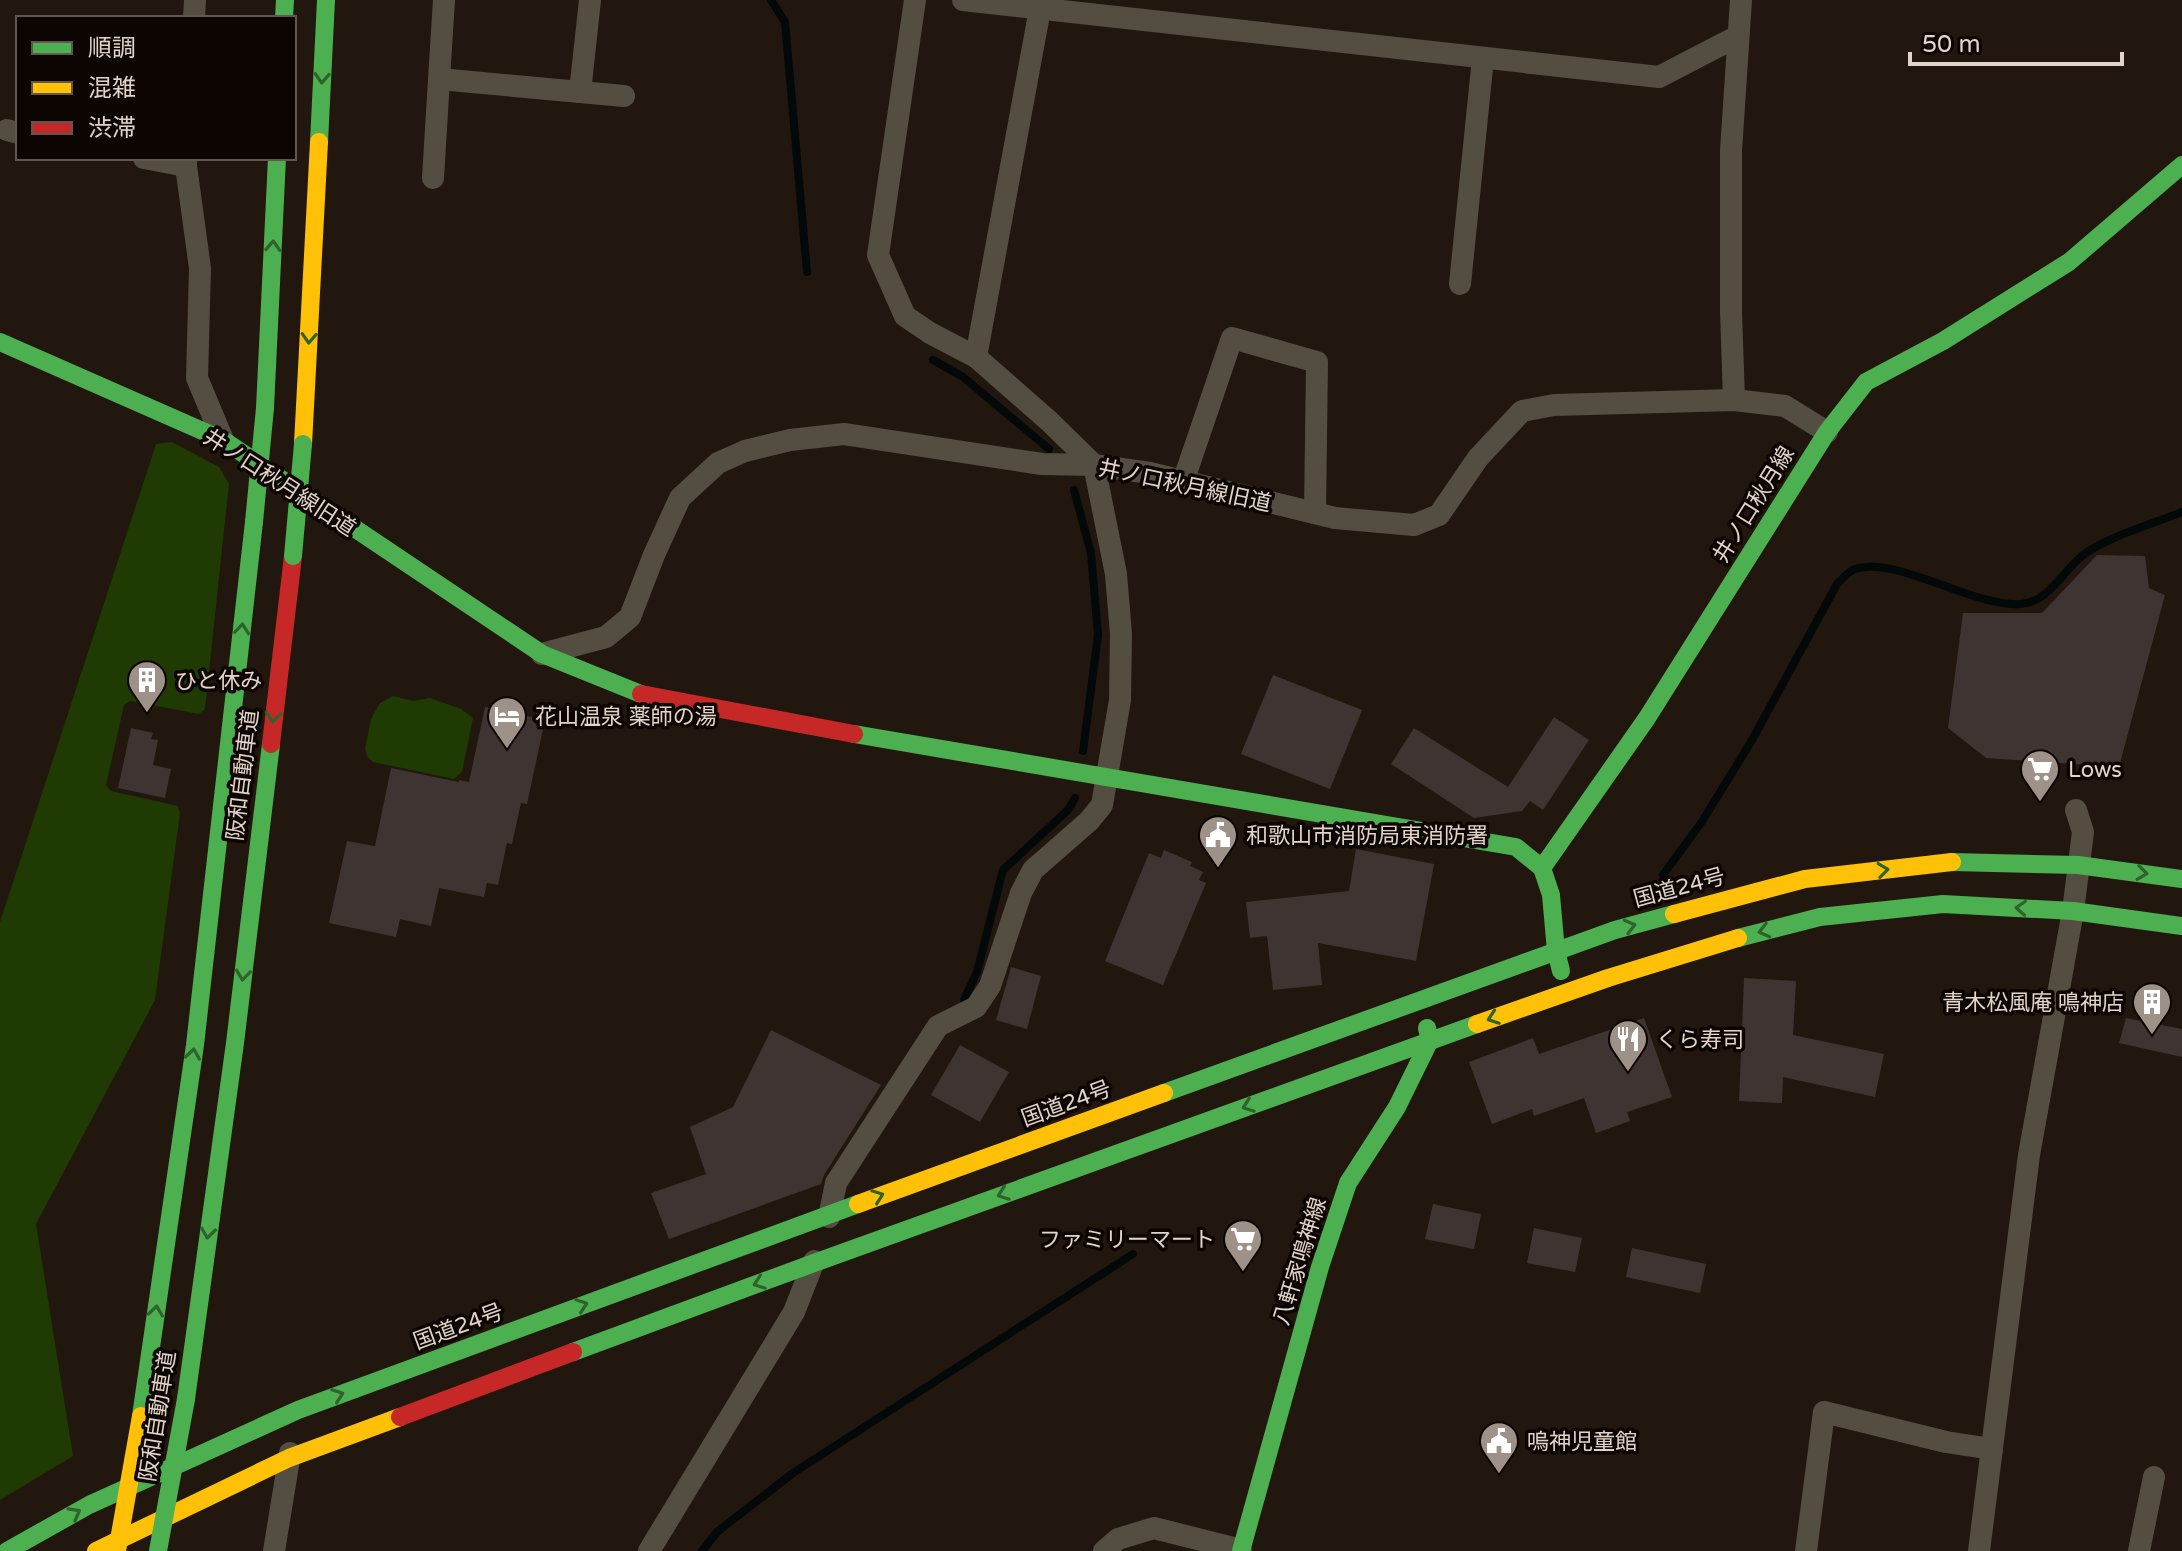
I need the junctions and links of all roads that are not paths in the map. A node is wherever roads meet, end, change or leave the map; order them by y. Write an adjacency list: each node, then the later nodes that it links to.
1 (326, 0): 48 (main road, 阪和自動車道, one-way to 48, bridge)
2 (444, 0): 10 (street)
3 (590, 0): 11 (street)
4 (915, 0): 20 (street)
5 (963, 0): 7 (street)
6 (1741, 0): 8 (street)
7 (1040, 9): 9 (street); 20 (street)
8 (1738, 36): 9 (street); 21 (street)
9 (1483, 58): 18 (street)
10 (439, 79): 11 (street); 17 (street)
11 (580, 92): 12 (street)
12 (624, 96)
13 (165, 160): 15 (street)
14 (277, 160): 47 (main road, 阪和自動車道, one-way to 14, bridge)
15 (186, 162): 23 (street)
16 (2182, 165): 22 (main road, 井ノ口秋月線)
17 (433, 178)
18 (1460, 284)
19 (0, 342): 23 (main road, 井ノ口秋月線旧道)
20 (976, 357): 24 (street)
21 (1734, 400): 22 (street, 井ノ口秋月線旧道); 26 (street, 井ノ口秋月線旧道)
22 (1827, 432): 31 (main road, 井ノ口秋月線)
23 (223, 440): 27 (main road, 井ノ口秋月線旧道)
24 (1094, 465): 25 (street, 井ノ口秋月線旧道); 27 (street, 井ノ口秋月線旧道); 28 (street)
25 (1183, 482): 26 (street, 井ノ口秋月線旧道); 26 (street)
26 (1315, 513)
27 (542, 654): 28 (main road, 井ノ口秋月線旧道)
28 (1107, 778): 31 (main road, 井ノ口秋月線旧道); 39 (street)
29 (2076, 810): 30 (street)
30 (2078, 865): 32 (main road, 国道24号, one-way to 32); 33 (street); 35 (main road, 国道24号, one-way to 30)
31 (1542, 868): 35 (main road)
32 (2182, 879)
33 (2073, 911): 34 (main road); 36 (main road, one-way to 36); 42 (street)
34 (2182, 926)
35 (1556, 951): 36 (main road); 37 (main road, 国道24号)
36 (1566, 992): 38 (main road, one-way to 38)
37 (1421, 1000): 38 (main road); 39 (main road, 国道24号, one-way to 37)
38 (1430, 1040): 40 (main road, one-way to 40); 52 (main road, 八軒家鳴神線)
39 (830, 1214): 40 (street); 41 (main road, 国道24号, one-way to 39)
40 (814, 1263): 43 (main road, one-way to 43); 50 (street)
41 (298, 1410): 43 (street); 45 (main road, 国道24号, one-way to 41)
42 (1992, 1449): 53 (street); 54 (street)
43 (289, 1458): 46 (main road); 49 (street)
44 (2154, 1477): 55 (street)
45 (7, 1551)
46 (96, 1551)
47 (117, 1551)
48 (158, 1551)
49 (274, 1551)
50 (649, 1551)
51 (1104, 1551): 52 (street)
52 (1241, 1551)
53 (1806, 1551)
54 (1979, 1551)
55 (2139, 1551)

